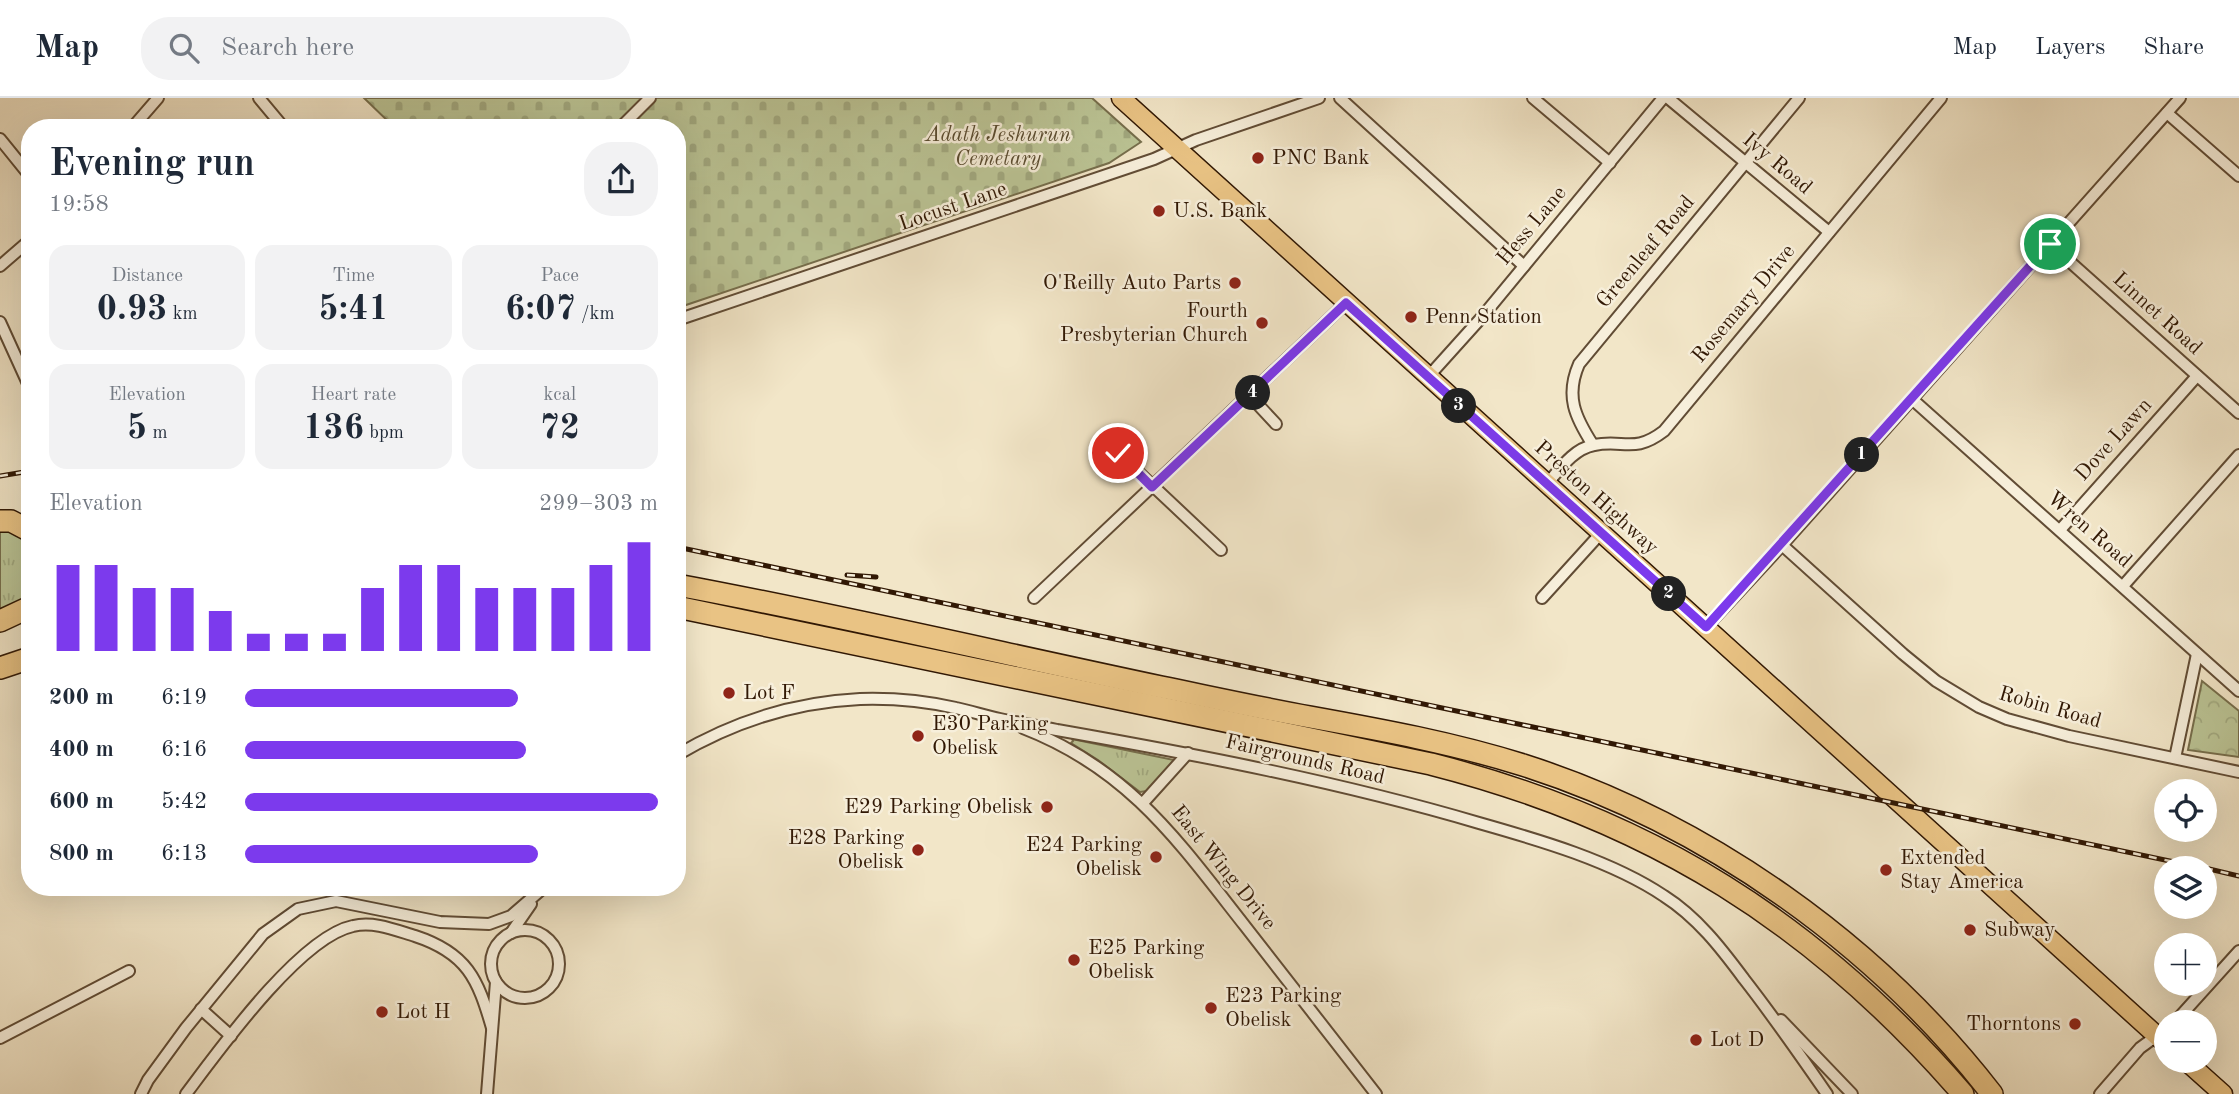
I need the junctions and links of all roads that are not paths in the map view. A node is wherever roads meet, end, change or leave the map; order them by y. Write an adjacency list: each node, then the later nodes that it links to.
1 (158, 98): 13 (street)
2 (259, 98): 14 (street)
3 (650, 98): 15 (street)
4 (1121, 98): 17 (main road, Preston Highway)
5 (1319, 98): 17 (street, Locust Lane)
6 (1340, 98): 26 (street)
7 (1533, 98): 18 (street)
8 (1666, 98): 18 (street, Hess Lane); 19 (street, Ivy Road)
9 (1799, 98): 19 (street, Greenleaf Road)
10 (1941, 98): 22 (street, Rosemary Drive)
11 (2180, 98): 12 (street)
12 (2167, 113): 21 (street); 23 (street)
13 (140, 119)
14 (276, 119)
15 (629, 119)
16 (0, 139): 20 (street)
17 (1177, 149): 27 (main road, Preston Highway); 28 (street, Locust Lane)
18 (1610, 163): 26 (street, Hess Lane)
19 (1745, 163): 22 (street, Ivy Road); 37 (street, Greenleaf Road)
20 (21, 165)
21 (2239, 176)
22 (1829, 232): 37 (street, Rosemary Drive)
23 (2050, 244): 31 (street, Linnet Road); 34 (street)
24 (21, 248): 25 (street)
25 (0, 266)
26 (1524, 266): 32 (street, Hess Lane)
27 (1346, 303): 32 (main road, Preston Highway); 33 (street)
28 (686, 317)
29 (0, 322): 30 (street)
30 (21, 368)
31 (2197, 376): 35 (street, Linnet Road); 44 (street, Dove Lawn)
32 (1428, 377): 40 (main road, Preston Highway)
33 (1250, 396): 36 (street); 41 (street)
34 (1912, 398): 44 (street, Wren Road); 46 (street)
35 (2239, 413)
36 (1276, 424)
37 (1592, 445): 40 (street)
38 (1118, 453): 41 (street)
39 (2239, 456): 48 (street)
40 (1547, 484): 45 (main road, Preston Highway)
41 (1152, 487): 47 (street); 50 (street)
42 (0, 521): 43 (highway)
43 (21, 526)
44 (2060, 530): 48 (street, Wren Road)
45 (1601, 533): 51 (street); 55 (main road, Preston Highway)
46 (1782, 545): 55 (street); 67 (street, Robin Road)
47 (1221, 550)
48 (2123, 586): 60 (street, Wren Road)
49 (686, 587): 92 (highway)
50 (1034, 598)
51 (1542, 598)
52 (686, 609): 91 (highway)
53 (21, 611): 54 (highway)
54 (0, 621)
55 (1706, 627): 80 (main road, Preston Highway)
56 (21, 628): 57 (highway)
57 (0, 634)
58 (21, 646): 59 (highway)
59 (0, 652)
60 (2197, 654): 63 (street, Wren Road); 67 (street)
61 (21, 661): 62 (highway)
62 (0, 668)
63 (2239, 691)
64 (996, 719): 65 (street, Fairgrounds Road); 66 (street, Fairgrounds Road); 69 (street, East Wing Drive)
65 (686, 750)
66 (1188, 753): 69 (street); 76 (street, Fairgrounds Road)
67 (2175, 758): 68 (street, Robin Road)
68 (2239, 772)
69 (1143, 803): 88 (street, East Wing Drive)
70 (533, 896): 77 (street)
71 (536, 896): 72 (street)
72 (511, 933): 75 (street); 75 (street)
73 (2239, 951): 78 (street)
74 (129, 971): 82 (street)
75 (496, 982): 79 (street)
76 (1759, 998): 89 (street, Fairgrounds Road); 90 (street)
77 (201, 1009): 81 (street); 85 (street)
78 (2186, 1010)
79 (492, 1028): 81 (street); 87 (street)
80 (2154, 1028)
81 (231, 1036): 86 (street)
82 (0, 1038)
83 (2154, 1041): 93 (street)
84 (2200, 1073): 94 (main road)
85 (141, 1094)
86 (186, 1094)
87 (487, 1094)
88 (1376, 1094)
89 (1827, 1094)
90 (1852, 1094)
91 (1963, 1094)
92 (1992, 1094)
93 (2100, 1094)
94 (2223, 1094)

